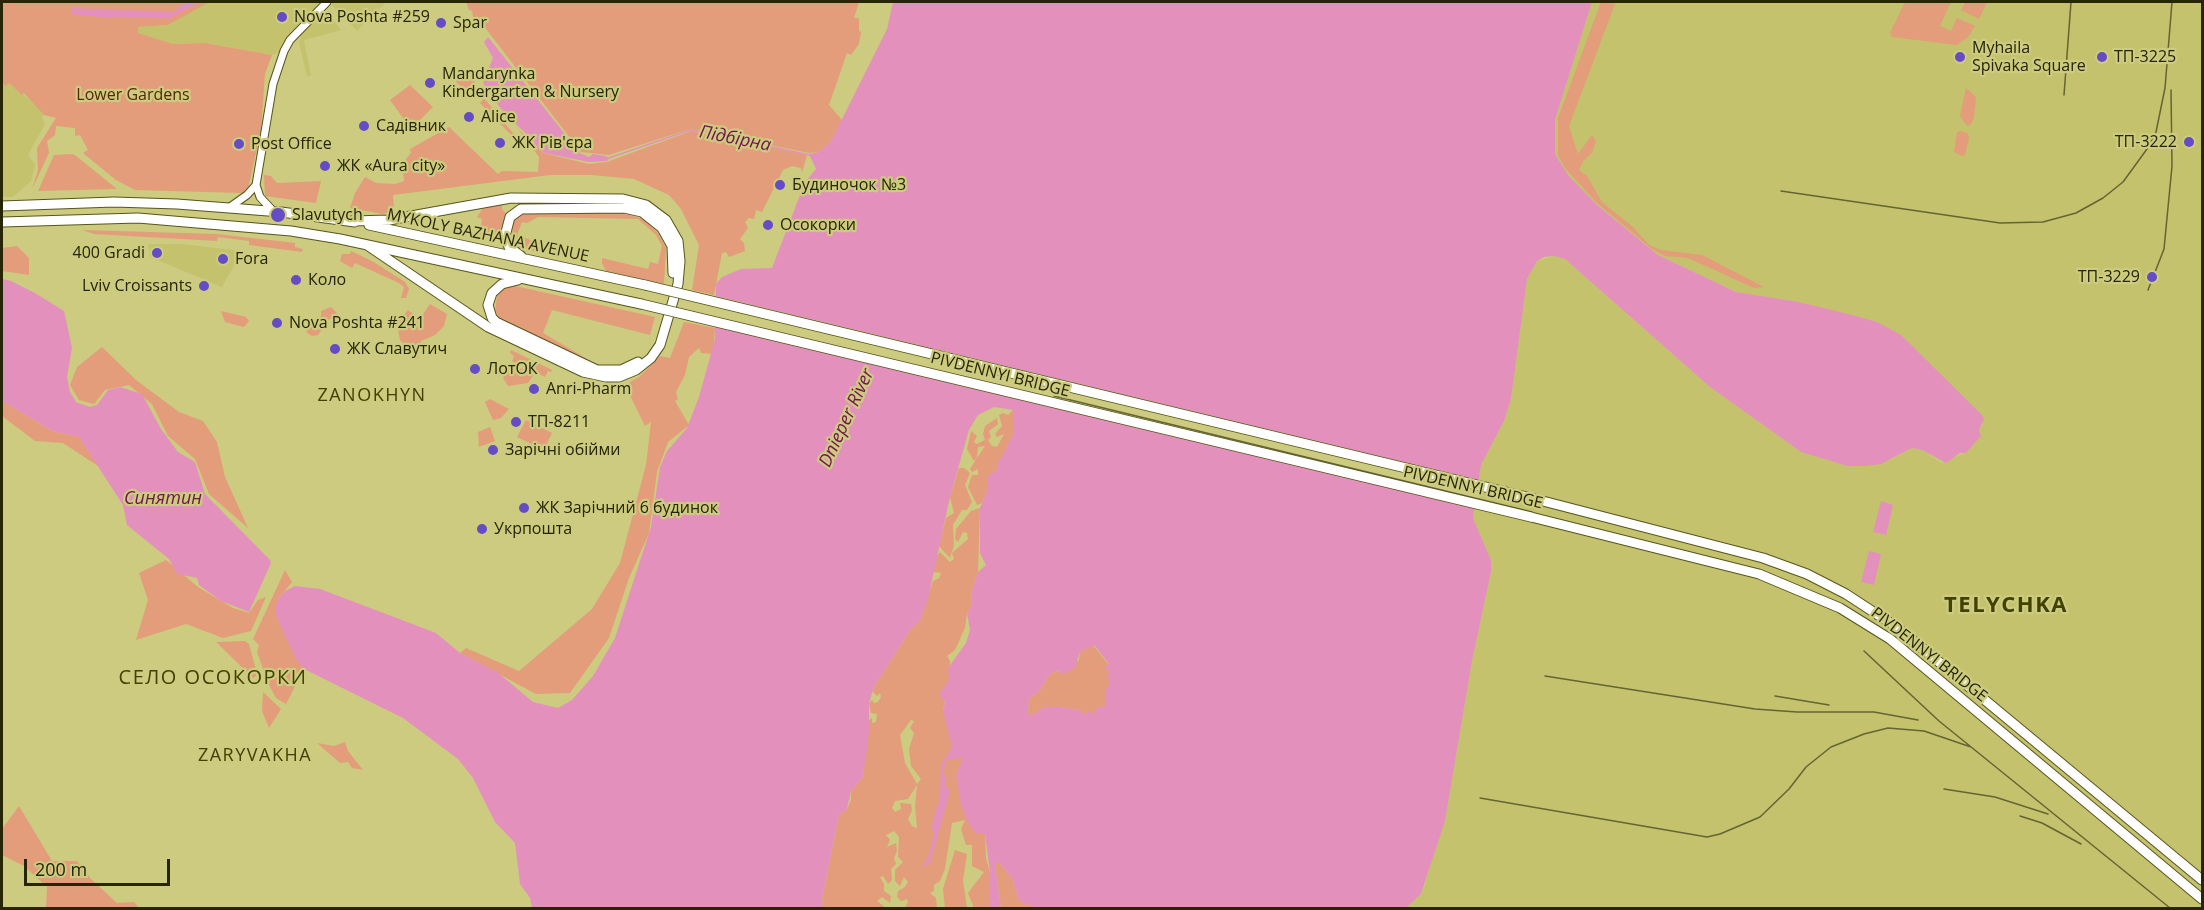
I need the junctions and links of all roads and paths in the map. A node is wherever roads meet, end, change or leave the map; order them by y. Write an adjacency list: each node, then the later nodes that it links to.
1 (327, 2): 2 (street)
2 (256, 185): 5 (street); 6 (street)
3 (511, 198): 7 (highway); 8 (highway); 10 (highway)
4 (2, 206): 5 (highway, MYKOLY BAZHANA AVENUE)
5 (230, 207): 6 (highway, MYKOLY BAZHANA AVENUE)
6 (273, 211): 8 (highway, MYKOLY BAZHANA AVENUE)
7 (515, 213): 11 (highway); 12 (highway)
8 (352, 221): 11 (highway, MYKOLY BAZHANA AVENUE)
9 (2, 222): 10 (highway, MYKOLY BAZHANA AVENUE)
10 (367, 244): 12 (highway, MYKOLY BAZHANA AVENUE)
11 (525, 259): 13 (highway, MYKOLY BAZHANA AVENUE)
12 (521, 280): 14 (highway, MYKOLY BAZHANA AVENUE)
13 (645, 285): 15 (highway, PIVDENNYI BRIDGE, bridge)
14 (641, 304): 16 (highway, PIVDENNYI BRIDGE, bridge)
15 (2202, 880)
16 (2202, 899)

